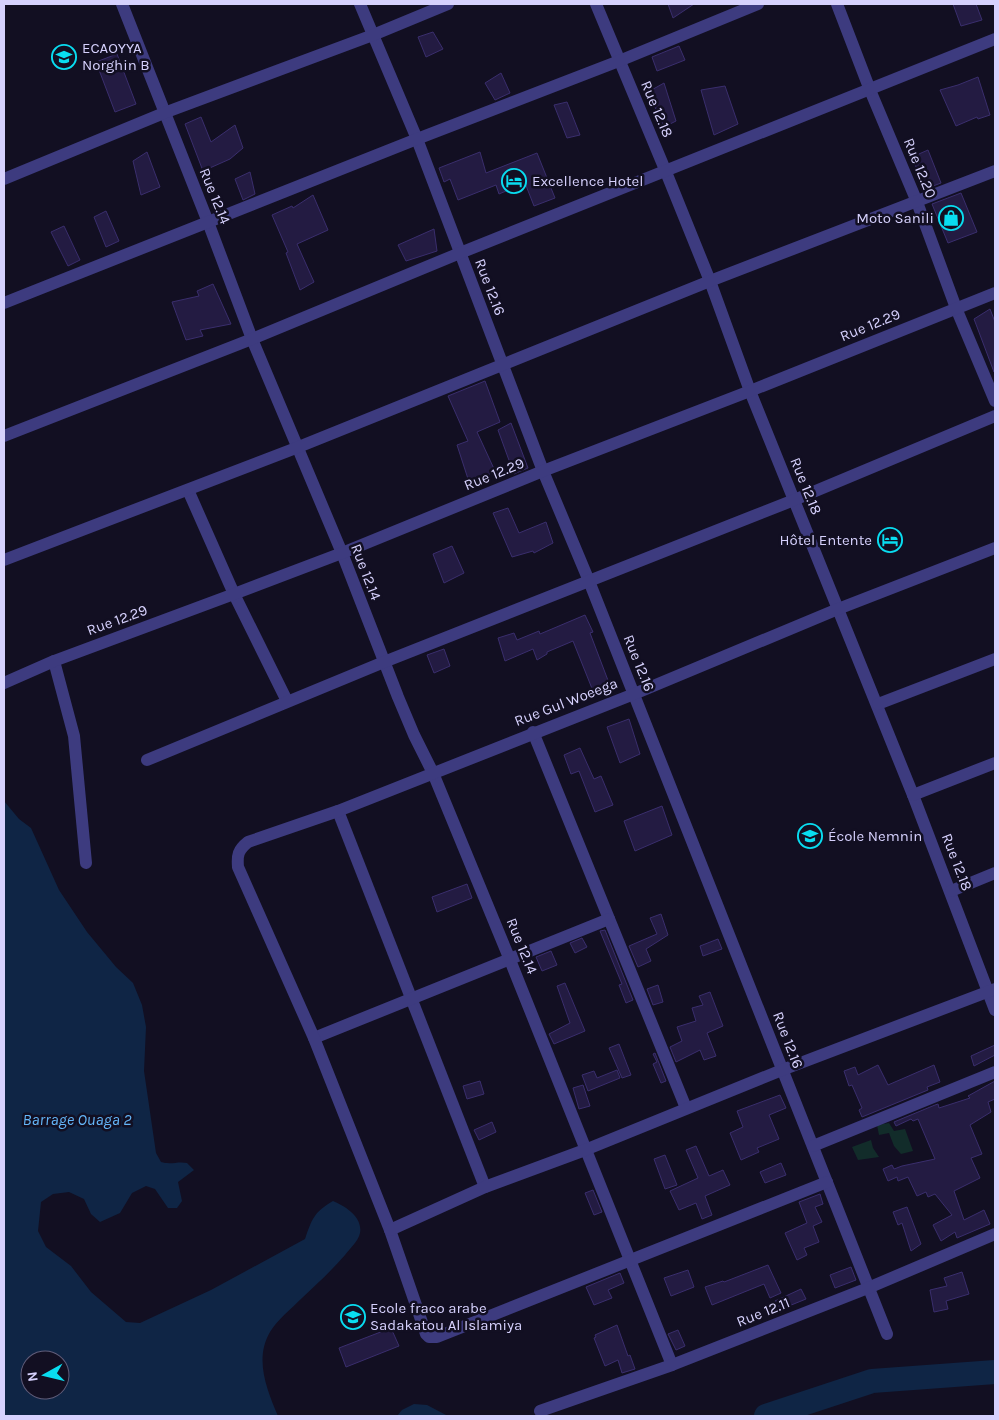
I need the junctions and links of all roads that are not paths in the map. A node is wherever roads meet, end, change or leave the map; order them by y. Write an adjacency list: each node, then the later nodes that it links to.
1 (360, 4): 7 (street, Rue 12.16)
2 (448, 4): 7 (street)
3 (596, 4): 9 (street, Rue 12.18)
4 (758, 4): 9 (street)
5 (837, 4): 10 (street, Rue 12.20)
6 (127, 5): 11 (street, Rue 12.14)
7 (373, 35): 11 (street); 12 (street, Rue 12.16)
8 (995, 39): 10 (street)
9 (619, 61): 12 (street); 14 (street, Rue 12.18)
10 (870, 90): 14 (street); 16 (street, Rue 12.20)
11 (164, 113): 15 (street); 17 (street, Rue 12.14)
12 (417, 139): 17 (street); 18 (street, Rue 12.16)
13 (995, 171): 16 (street)
14 (666, 172): 18 (street); 19 (street, Rue 12.18)
15 (4, 178)
16 (917, 202): 19 (street); 22 (street, Rue 12.20)
17 (208, 222): 21 (street); 23 (street, Rue 12.14)
18 (460, 253): 23 (street); 24 (street, Rue 12.16)
19 (710, 281): 24 (street); 25 (street, Rue 12.18)
20 (995, 293): 22 (street, Rue 12.29)
21 (4, 303)
22 (956, 308): 25 (street, Rue 12.29); 26 (street, Rue 12.20)
23 (252, 339): 28 (street); 29 (street, Rue 12.14)
24 (503, 365): 29 (street); 30 (street, Rue 12.16)
25 (750, 391): 30 (street, Rue 12.29); 32 (street, Rue 12.18)
26 (995, 401)
27 (995, 416): 32 (street)
28 (4, 436)
29 (296, 448): 31 (street); 34 (street, Rue 12.14)
30 (543, 471): 34 (street, Rue 12.29); 36 (street, Rue 12.16)
31 (188, 490): 35 (street); 37 (street)
32 (794, 500): 36 (street); 38 (street, Rue 12.18)
33 (995, 548): 38 (street, Rue Gul Woeega)
34 (342, 553): 37 (street, Rue 12.29); 41 (street, Rue 12.14)
35 (4, 560)
36 (589, 580): 41 (street); 43 (street, Rue 12.16)
37 (234, 594): 40 (street, Rue 12.29); 44 (street)
38 (838, 609): 43 (street, Rue Gul Woeega); 45 (street, Rue 12.18)
39 (995, 659): 45 (street)
40 (54, 661): 42 (street, Rue 12.29); 52 (street)
41 (384, 662): 44 (street); 49 (street, Rue 12.14)
42 (4, 683)
43 (634, 694): 46 (street, Rue Gul Woeega); 61 (street, Rue 12.16)
44 (287, 701): 47 (street)
45 (878, 704): 50 (street, Rue 12.18)
46 (534, 732): 49 (street, Rue Gul Woeega); 55 (street)
47 (147, 760)
48 (995, 763): 50 (street)
49 (433, 773): 51 (street, Rue Gul Woeega); 56 (street, Rue 12.14)
50 (913, 795): 54 (street, Rue 12.18)
51 (338, 811): 58 (street); 60 (street, Rue Gul Woeega)
52 (86, 863)
53 (995, 873): 54 (street)
54 (951, 891): 57 (street, Rue 12.18)
55 (609, 919): 56 (street); 63 (street)
56 (510, 960): 58 (street); 65 (street, Rue 12.14)
57 (992, 990): 59 (street, Rue 12.18); 61 (street)
58 (411, 998): 60 (street); 67 (street)
59 (995, 1010)
60 (314, 1038): 68 (street)
61 (782, 1070): 63 (street); 64 (street, Rue 12.16)
62 (995, 1072): 64 (street)
63 (686, 1108): 65 (street)
64 (813, 1146): 66 (street, Rue 12.16)
65 (585, 1150): 67 (street); 70 (street, Rue 12.14)
66 (827, 1182): 70 (street); 71 (street, Rue 12.16)
67 (485, 1187): 68 (street)
68 (390, 1230): 70 (street)
69 (995, 1234): 71 (street, Rue 12.11)
70 (630, 1259): 73 (street, Rue 12.14)
71 (868, 1288): 72 (street, Rue 12.16); 73 (street, Rue 12.11)
72 (887, 1334)
73 (672, 1365): 74 (street, Rue 12.11)
74 (540, 1411)

